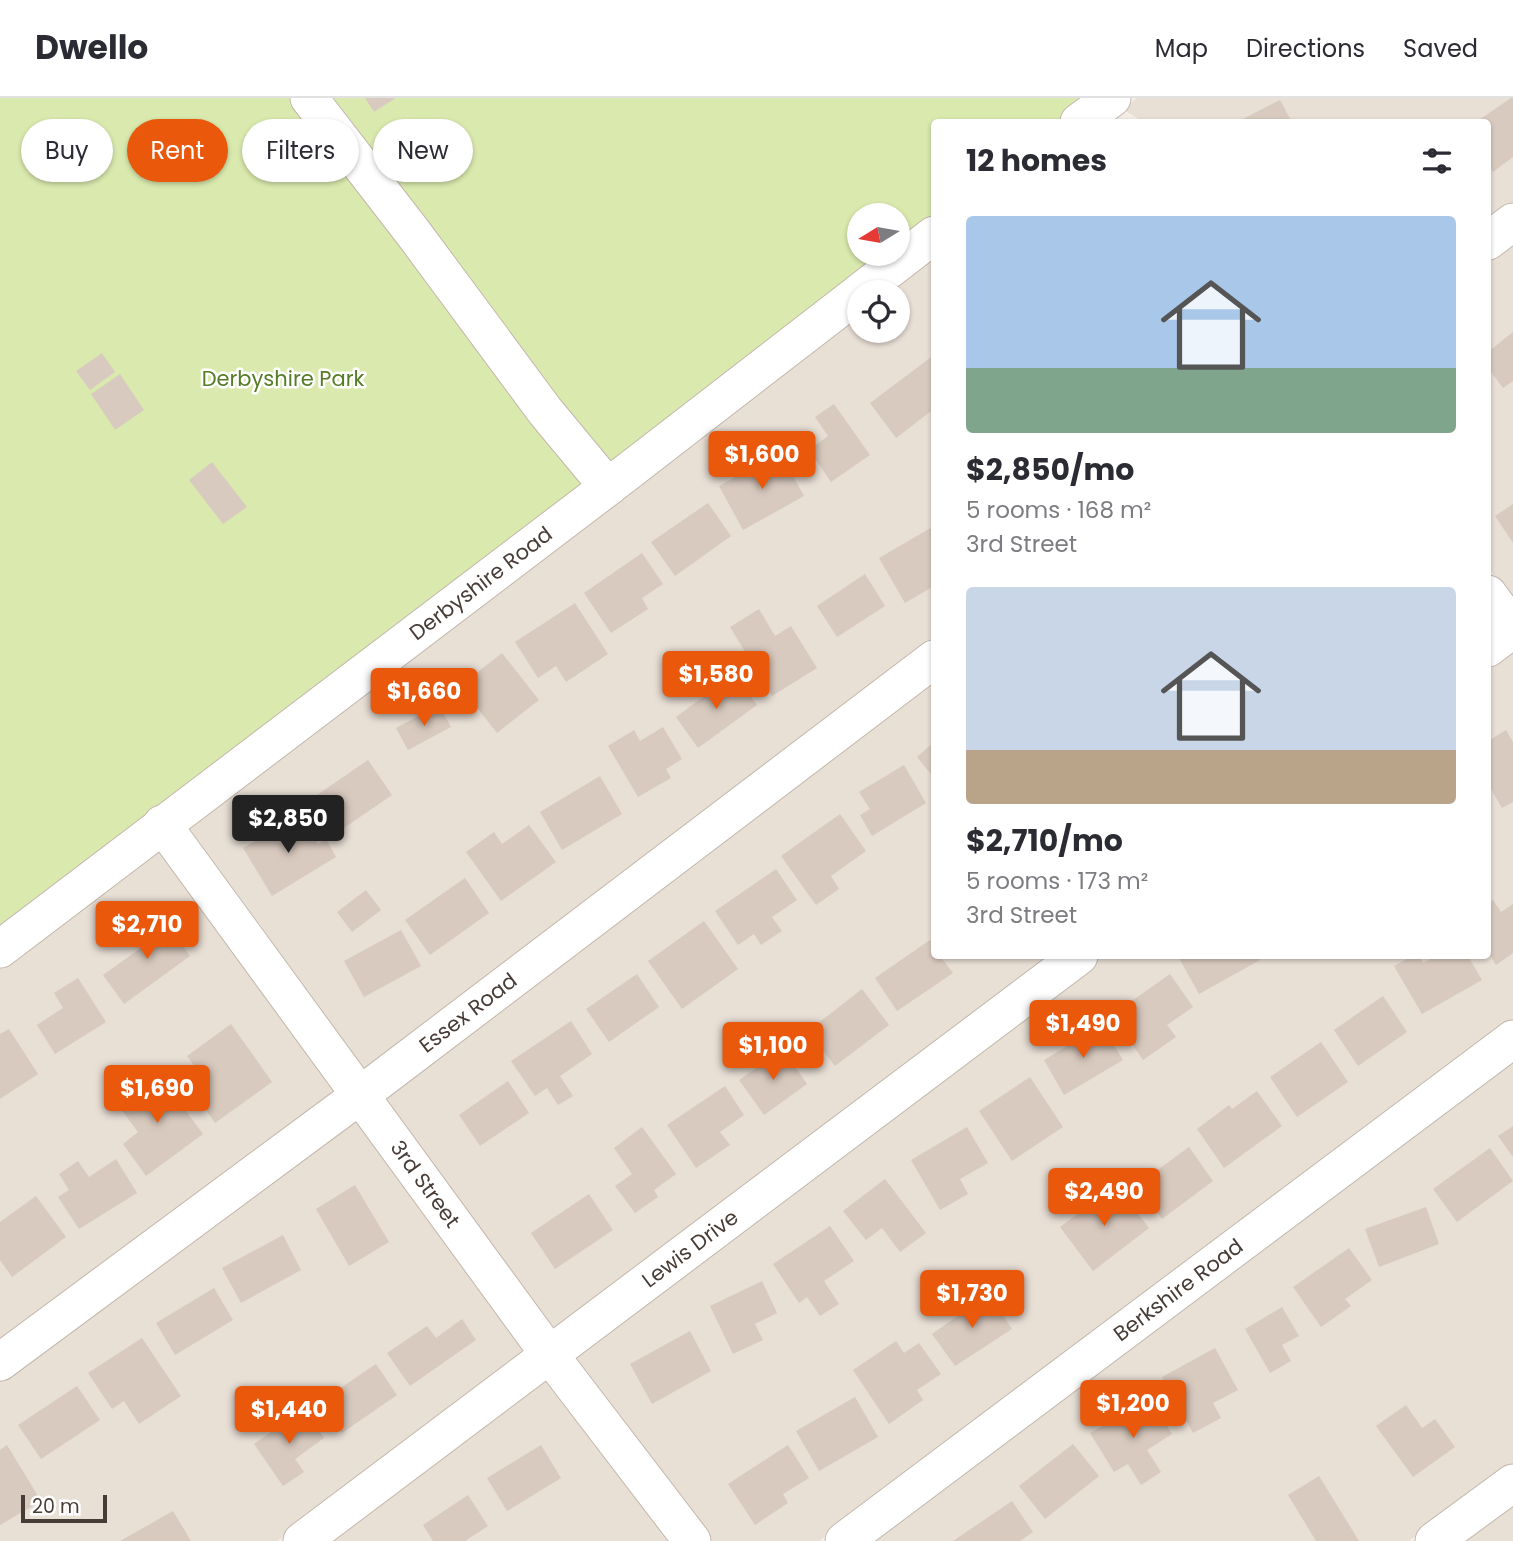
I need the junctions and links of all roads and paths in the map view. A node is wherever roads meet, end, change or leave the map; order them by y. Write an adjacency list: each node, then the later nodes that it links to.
1 (309, 98): 7 (street)
2 (1513, 222): 4 (street)
3 (931, 236): 5 (street, Derbyshire Road)
4 (1491, 239)
5 (876, 280)
6 (847, 303): 7 (street, Derbyshire Road)
7 (608, 488): 12 (street, Derbyshire Road)
8 (1491, 598): 9 (street)
9 (1513, 629): 10 (street)
10 (1491, 646)
11 (931, 661): 16 (street, Essex Road)
12 (162, 824): 13 (street, Derbyshire Road); 16 (street, 3rd Street)
13 (0, 949)
14 (1075, 959): 17 (street, Lewis Drive)
15 (1513, 1039): 22 (street, Berkshire Road)
16 (359, 1096): 17 (street, 3rd Street); 18 (street, Essex Road)
17 (549, 1354): 20 (street, Lewis Drive); 21 (street, 3rd Street)
18 (0, 1362)
19 (1513, 1483): 23 (street)
20 (302, 1541)
21 (692, 1541)
22 (844, 1541)
23 (1434, 1541)

